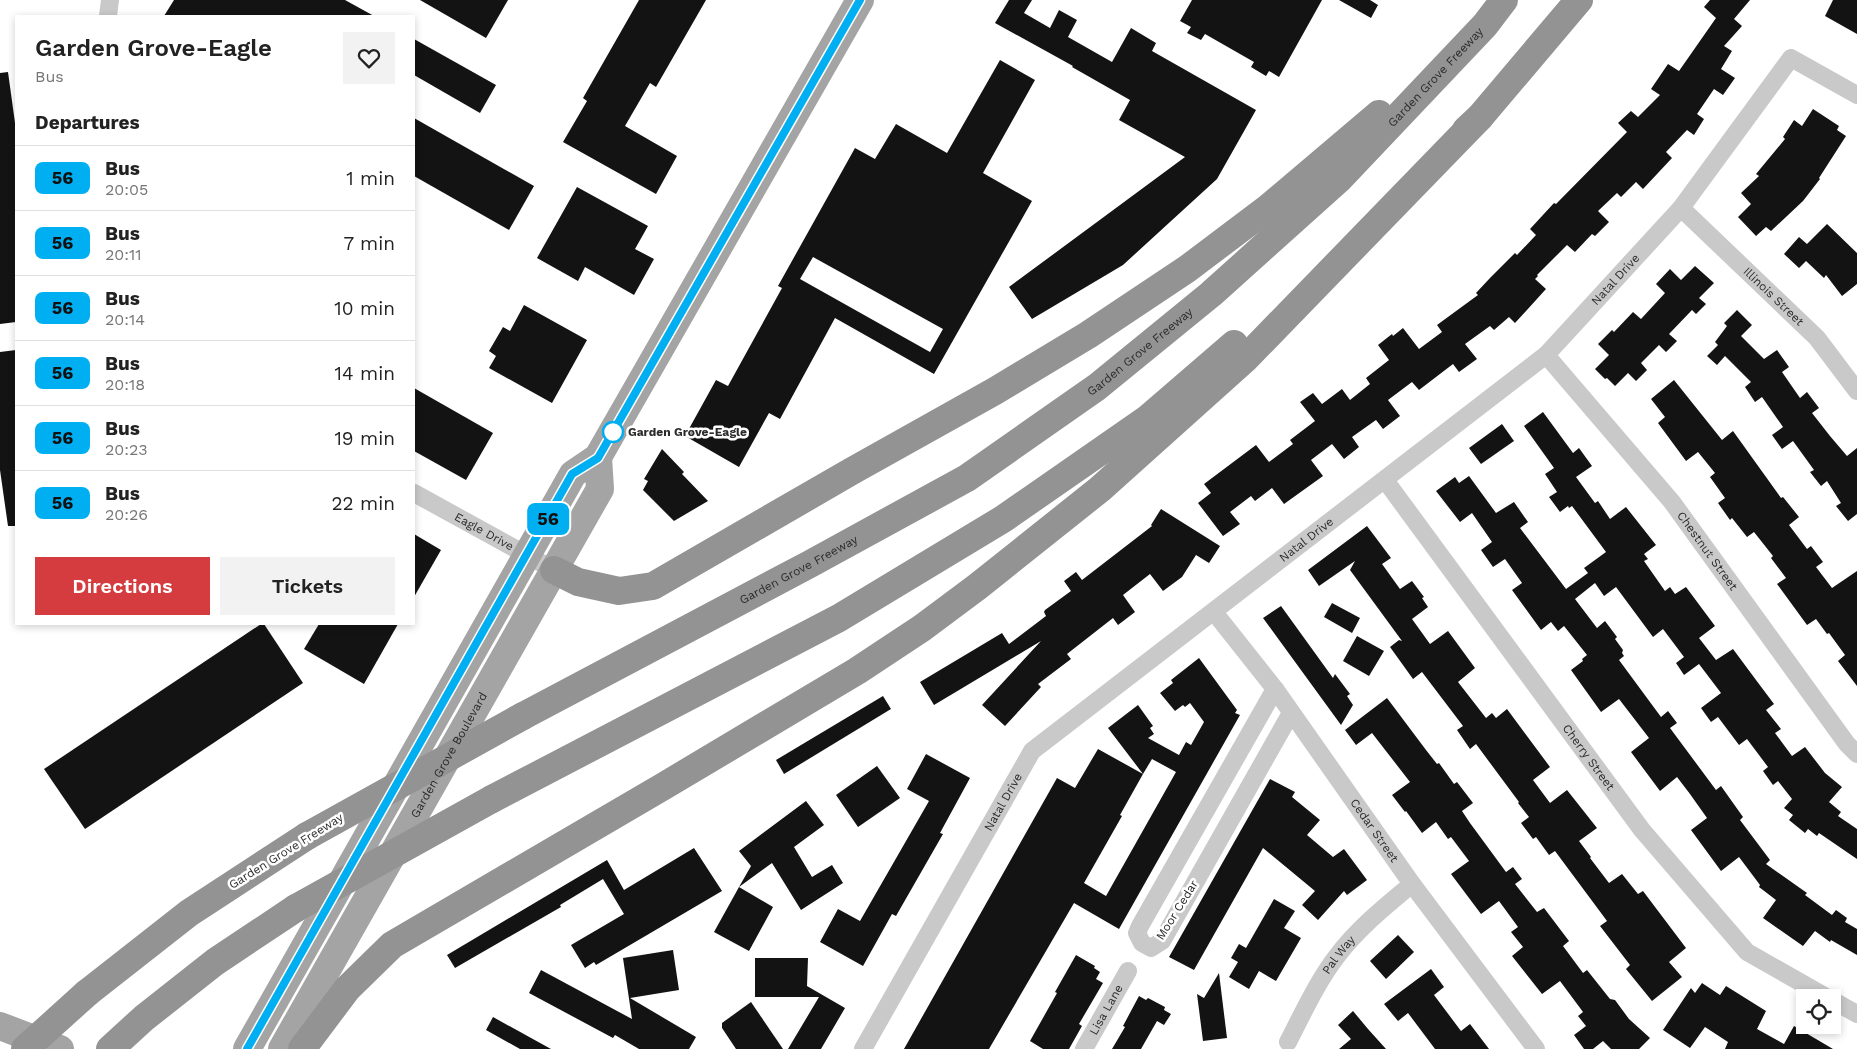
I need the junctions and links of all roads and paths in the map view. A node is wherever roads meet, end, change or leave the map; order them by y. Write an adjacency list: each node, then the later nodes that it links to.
1 (110, 0): 5 (street)
2 (860, 0): 12 (main road)
3 (1504, 0): 6 (highway, Garden Grove Freeway)
4 (1579, 0): 8 (highway)
5 (108, 15)
6 (1485, 25): 16 (highway); 28 (highway, Garden Grove Freeway, bridge)
7 (1857, 95): 9 (street, Natal Drive)
8 (1480, 117): 30 (highway, bridge); 33 (highway)
9 (1681, 208): 10 (street, Natal Drive); 11 (street, Illinois Street)
10 (1546, 355): 13 (street, Natal Drive); 20 (street, Chestnut Street)
11 (1857, 391)
12 (598, 458): 15 (main road); 16 (main road, Garden Grove Boulevard)
13 (1385, 480): 17 (street, Natal Drive); 23 (street, Cherry Street)
14 (415, 494): 15 (street, Eagle Drive)
15 (526, 557): 16 (street, Eagle Drive); 31 (main road)
16 (554, 570): 32 (main road, Garden Grove Boulevard)
17 (1214, 612): 18 (street, Cedar Street); 34 (street, Natal Drive)
18 (1275, 689): 19 (street, Cedar Street); 19 (street, Moor Cedar)
19 (1291, 713): 21 (street, Cedar Street)
20 (1857, 754)
21 (1412, 884): 27 (street, Pal Way); 36 (street, Cedar Street)
22 (1128, 971): 35 (street, Lisa Lane)
23 (1812, 989)
24 (1841, 1005): 25 (street)
25 (1857, 1014)
26 (0, 1026): 29 (main road)
27 (1288, 1042)
28 (25, 1049)
29 (60, 1049)
30 (110, 1049)
31 (247, 1049)
32 (282, 1049)
33 (302, 1049)
34 (863, 1049)
35 (1084, 1049)
36 (1536, 1049)

